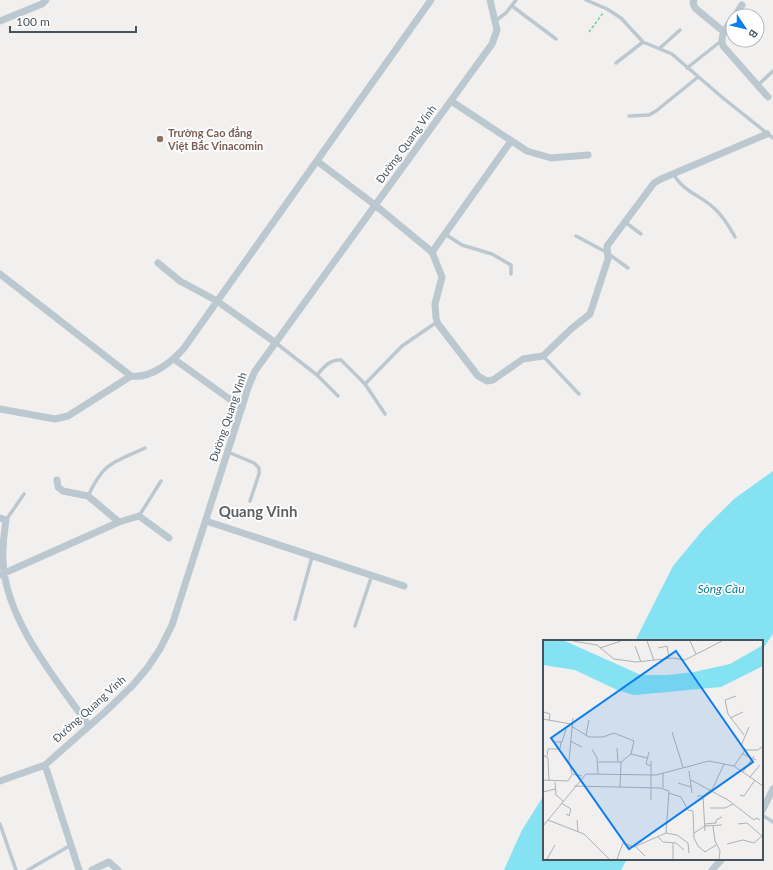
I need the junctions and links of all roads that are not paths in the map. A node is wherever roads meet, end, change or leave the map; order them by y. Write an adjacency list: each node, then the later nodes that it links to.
1 (46, 0): 10 (street)
2 (431, 0): 29 (street)
3 (490, 0): 11 (street, Đường Quang Vinh)
4 (516, 0): 8 (lane)
5 (586, 0): 16 (lane)
6 (694, 0): 13 (street)
7 (742, 5): 9 (street)
8 (512, 6): 11 (lane); 14 (lane)
9 (740, 8)
10 (0, 21)
11 (495, 21): 24 (street, Đường Quang Vinh)
12 (680, 30): 17 (lane)
13 (724, 32): 15 (street)
14 (556, 39)
15 (721, 41): 19 (lane); 22 (street)
16 (643, 42): 17 (lane); 18 (lane)
17 (660, 48): 19 (lane)
18 (616, 63)
19 (687, 68): 21 (lane)
20 (773, 71): 22 (lane)
21 (698, 77): 25 (lane); 26 (lane)
22 (758, 85): 23 (street)
23 (768, 97)
24 (451, 101): 27 (street); 31 (street, Đường Quang Vinh)
25 (629, 116)
26 (770, 136): 30 (street)
27 (511, 141): 28 (street); 33 (street)
28 (588, 155)
29 (316, 161): 31 (street); 43 (street)
30 (673, 174): 32 (street); 36 (lane)
31 (375, 205): 37 (street); 45 (street, Đường Quang Vinh)
32 (625, 222): 34 (lane); 38 (street)
33 (445, 234): 37 (street); 42 (lane)
34 (641, 234)
35 (576, 236): 38 (lane)
36 (735, 237)
37 (432, 252): 44 (street)
38 (606, 252): 40 (lane); 46 (street)
39 (158, 263): 43 (street)
40 (628, 268)
41 (0, 274): 49 (street)
42 (511, 274)
43 (217, 301): 45 (street); 47 (street)
44 (437, 322): 46 (street); 50 (lane)
45 (276, 343): 48 (lane); 53 (street, Đường Quang Vinh)
46 (543, 356): 51 (lane)
47 (174, 359): 49 (street); 53 (street)
48 (317, 375): 50 (lane); 52 (lane)
49 (131, 376): 54 (street)
50 (365, 384): 55 (lane)
51 (580, 394)
52 (338, 396)
53 (242, 408): 57 (street, Đường Quang Vinh)
54 (0, 409)
55 (386, 414)
56 (145, 448): 61 (lane)
57 (228, 452): 62 (lane); 65 (street, Đường Quang Vinh)
58 (57, 480): 61 (street)
59 (161, 481): 63 (lane)
60 (24, 494): 64 (lane)
61 (88, 496): 66 (street)
62 (250, 501)
63 (138, 516): 66 (street); 67 (street)
64 (3, 519): 69 (street)
65 (206, 521): 68 (street); 74 (street, Đường Quang Vinh)
66 (119, 522): 69 (street)
67 (169, 538)
68 (312, 557): 70 (street); 72 (lane)
69 (2, 574): 74 (street)
70 (372, 575): 71 (street); 73 (lane)
71 (404, 586)
72 (295, 619)
73 (355, 626)
74 (89, 726): 75 (street, Đường Quang Vinh)
75 (45, 765): 76 (street, Đường Quang Vinh); 82 (street)
76 (0, 781)
77 (773, 789): 78 (street)
78 (763, 809)
79 (763, 816): 80 (lane)
80 (773, 822)
81 (0, 824): 84 (lane)
82 (71, 845): 85 (lane); 86 (street)
83 (721, 860): 89 (street)
84 (16, 870)
85 (28, 870)
86 (79, 870)
87 (92, 870): 88 (street)
88 (118, 870)
89 (712, 870)

